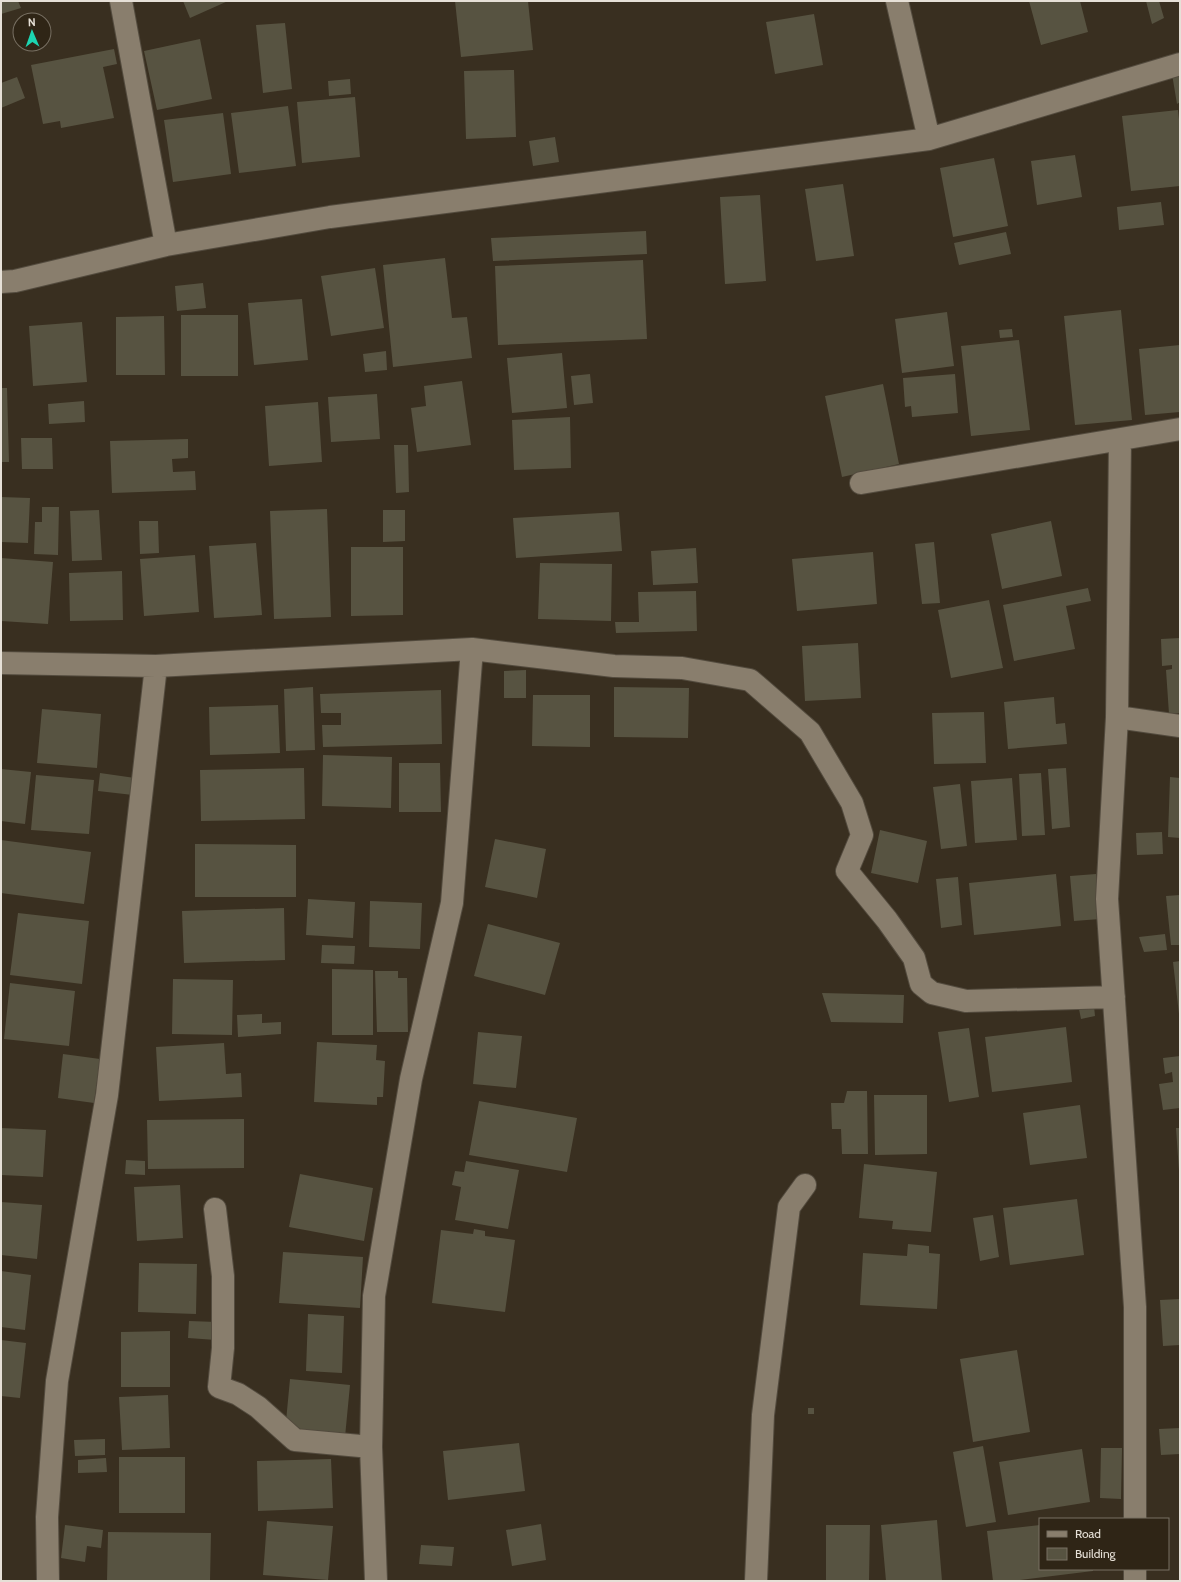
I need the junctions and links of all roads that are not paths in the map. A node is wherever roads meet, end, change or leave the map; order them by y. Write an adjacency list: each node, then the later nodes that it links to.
1 (121, 1): 5 (street)
2 (897, 1): 4 (street)
3 (1180, 64): 4 (street)
4 (929, 139): 5 (street)
5 (166, 245): 6 (street)
6 (1, 282)
7 (1180, 429): 8 (street)
8 (1120, 440): 9 (street); 13 (street)
9 (861, 482)
10 (472, 649): 12 (street); 15 (street); 18 (street)
11 (1, 663): 12 (street)
12 (156, 666): 21 (street)
13 (1117, 718): 14 (street); 15 (street)
14 (1180, 726)
15 (1114, 997): 19 (street)
16 (805, 1185): 23 (street)
17 (215, 1210): 18 (street)
18 (371, 1447): 22 (street)
19 (1135, 1518)
20 (1135, 1570): 24 (street)
21 (48, 1581)
22 (376, 1581)
23 (756, 1581)
24 (1135, 1581)

